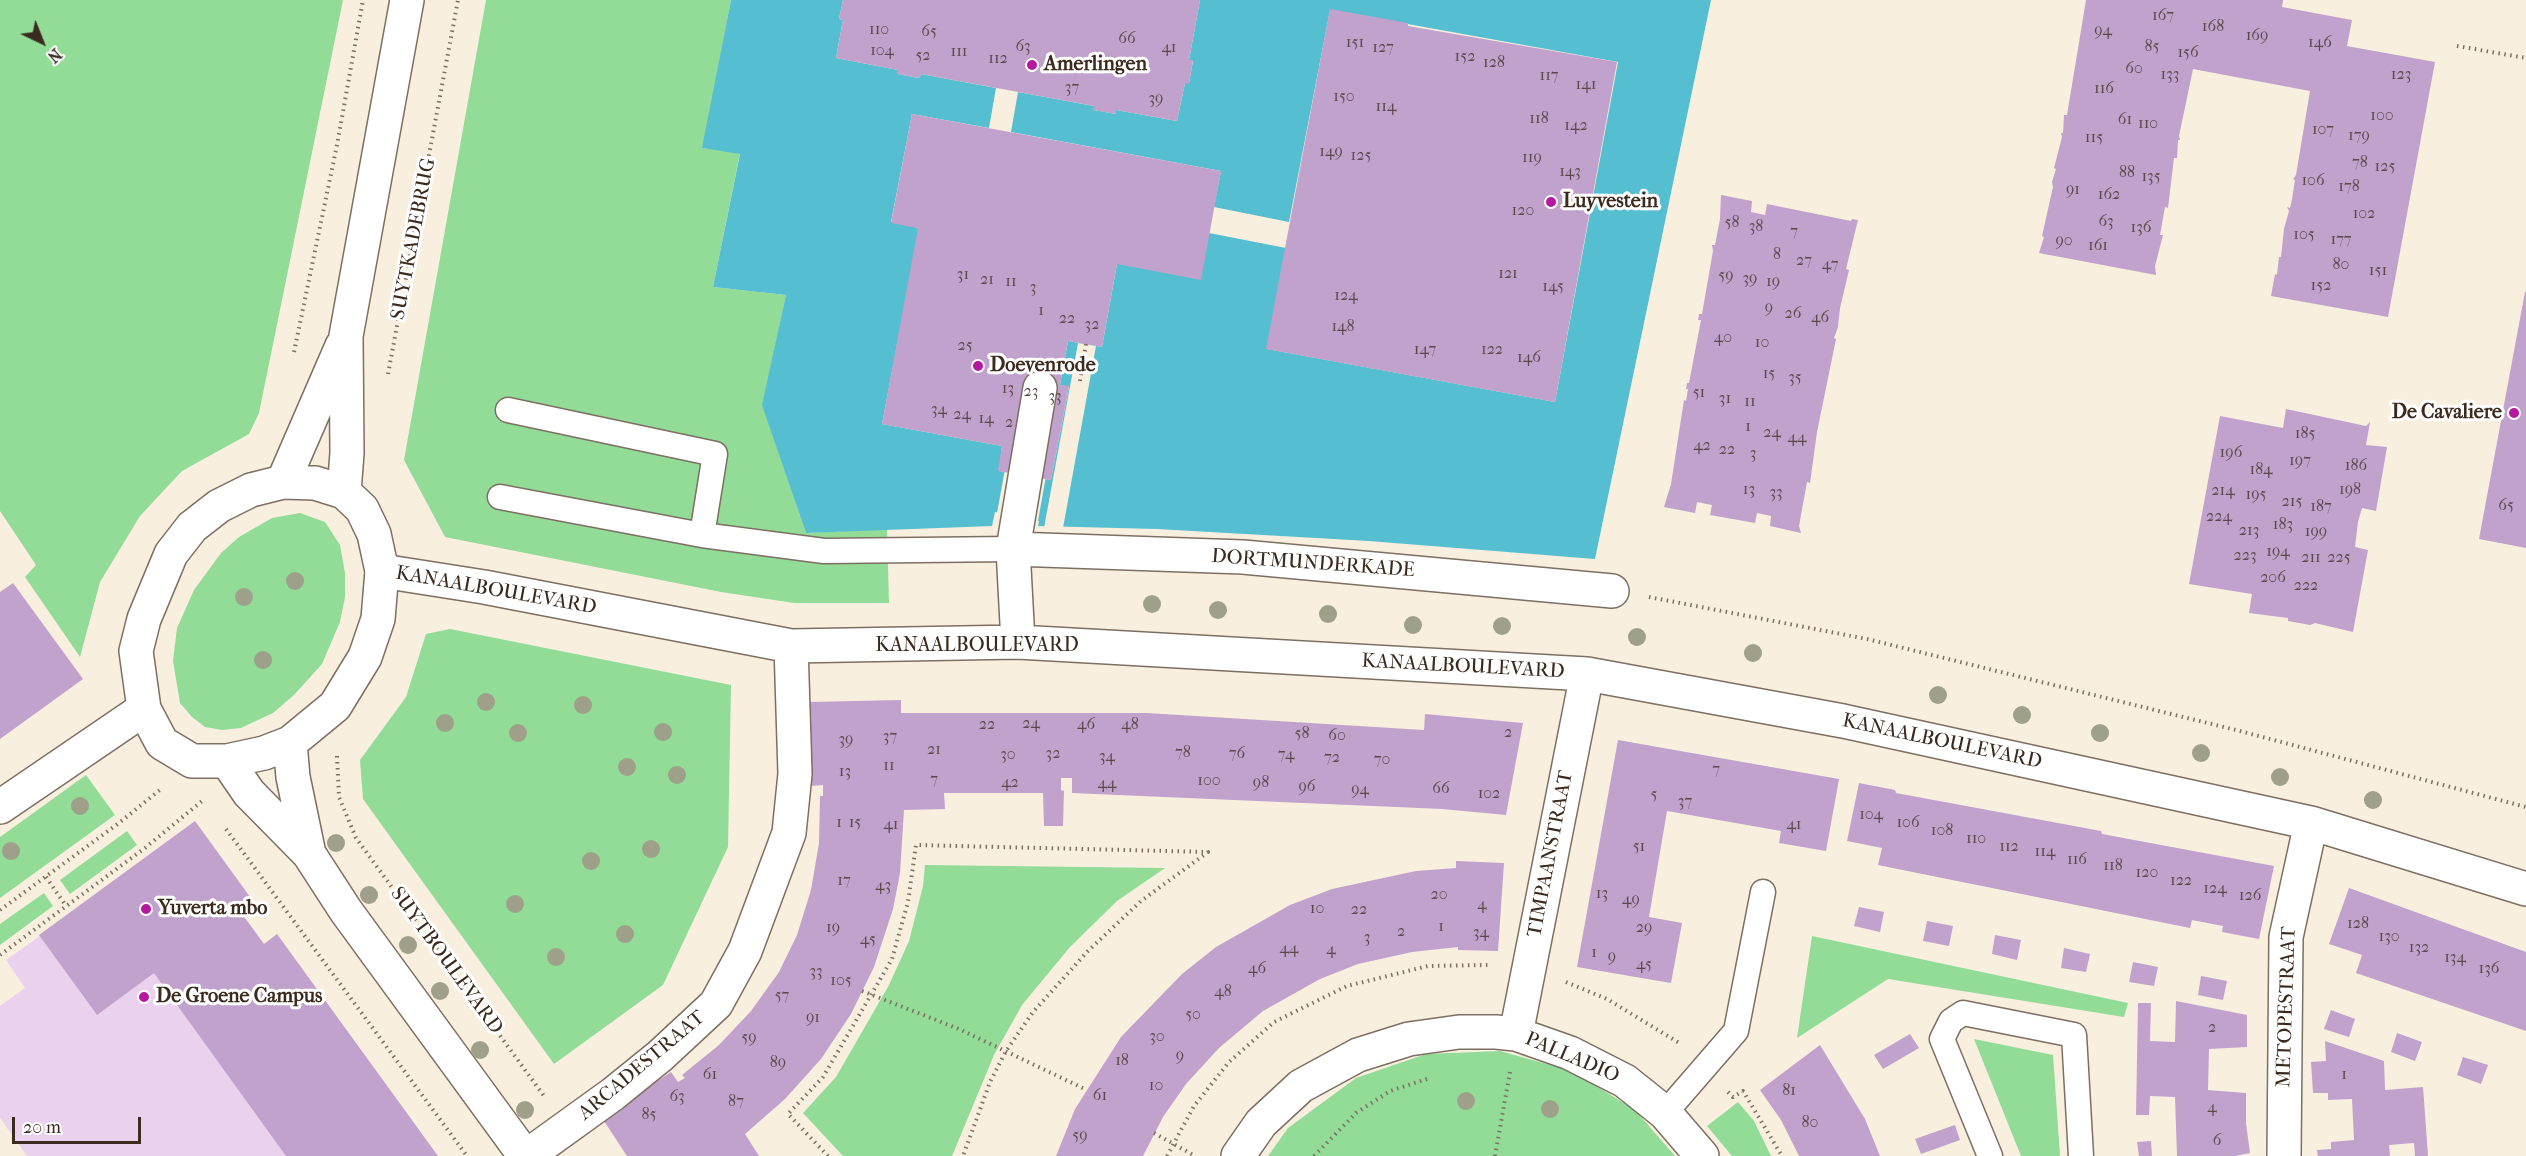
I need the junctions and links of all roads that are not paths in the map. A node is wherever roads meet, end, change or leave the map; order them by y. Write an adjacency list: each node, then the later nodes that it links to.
1 (407, 0): 2 (street)
2 (346, 336): 5 (street); 6 (street)
3 (1041, 388): 9 (street)
4 (508, 410): 8 (lane)
5 (283, 482): 6 (street); 15 (street)
6 (344, 492): 10 (street)
7 (500, 497): 8 (lane)
8 (702, 535): 9 (lane)
9 (1013, 549): 11 (street, DORTMUNDERKADE); 12 (street)
10 (382, 571): 13 (street, KANAALBOULEVARD); 16 (street)
11 (1612, 591)
12 (1018, 642): 13 (street, KANAALBOULEVARD); 14 (street, KANAALBOULEVARD)
13 (791, 646): 25 (street, ARCADESTRAAT)
14 (1587, 674): 19 (street, KANAALBOULEVARD); 23 (street, TIMPAANSTRAAT)
15 (144, 709): 17 (street); 18 (street)
16 (290, 743): 17 (street); 20 (street)
17 (227, 761): 20 (street)
18 (0, 807)
19 (2311, 823): 21 (street, KANAALBOULEVARD); 30 (street, METOPESTRAAT)
20 (309, 854): 25 (street)
21 (2525, 887)
22 (1762, 892): 24 (lane)
23 (1516, 1034): 24 (street, PALLADIO); 26 (street, PALLADIO)
24 (1665, 1113): 27 (street, PALLADIO)
25 (526, 1156)
26 (1238, 1156)
27 (1702, 1156)
28 (1990, 1156): 29 (lane)
29 (2081, 1156)
30 (2283, 1156)

